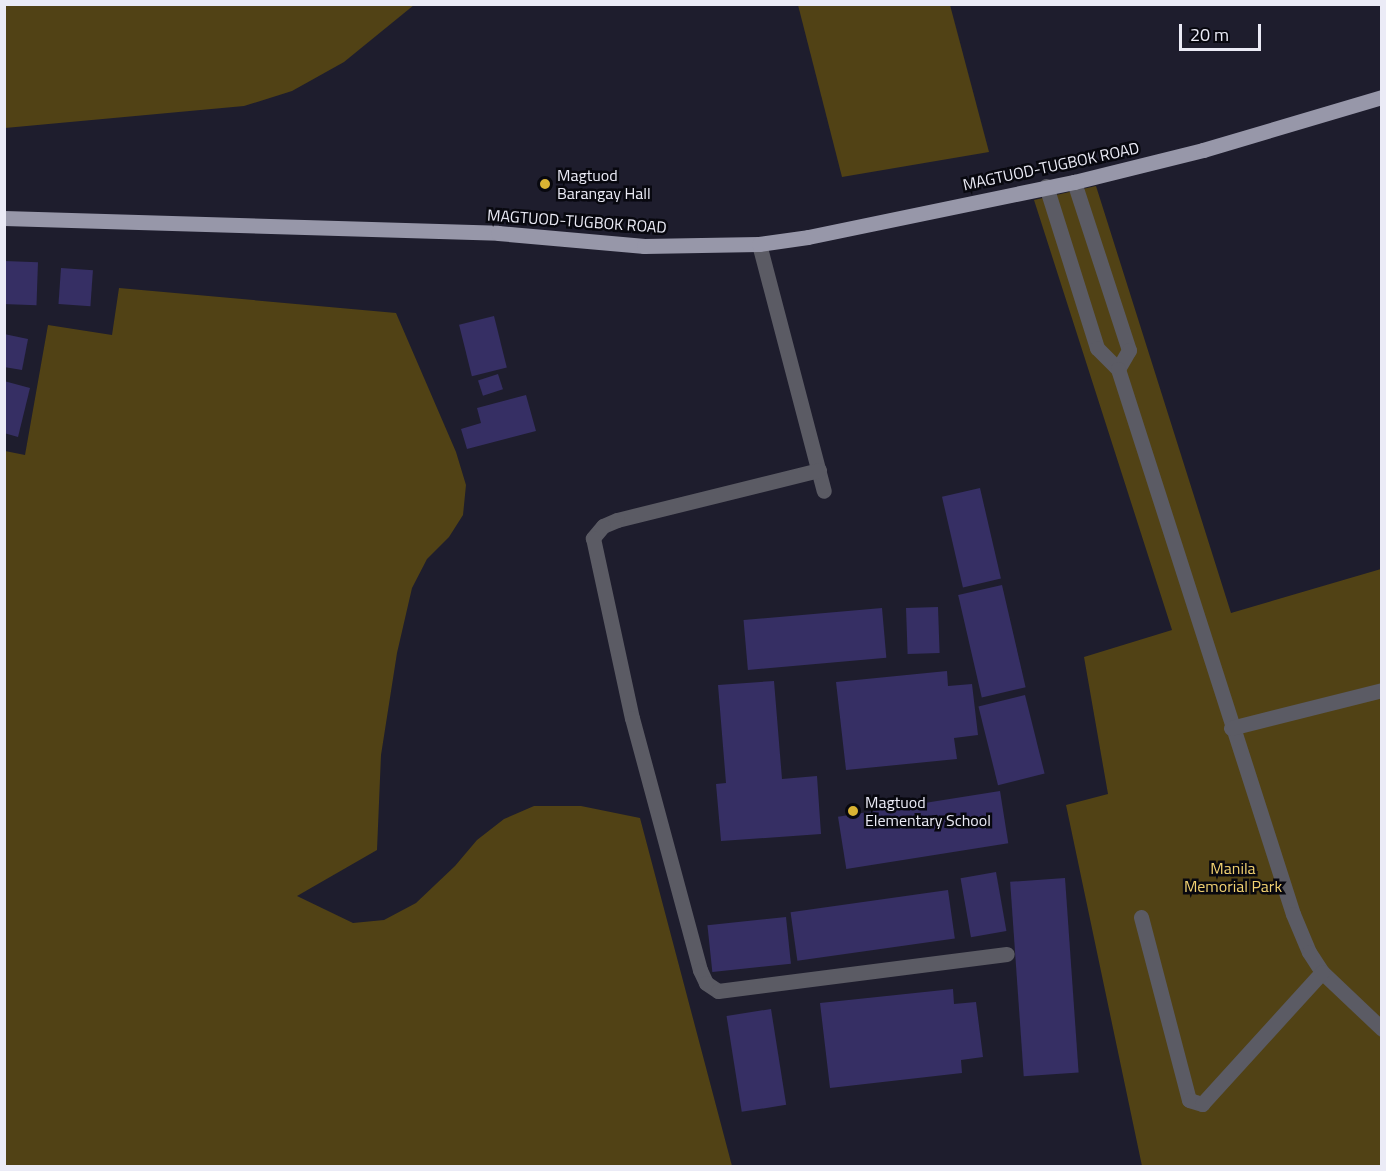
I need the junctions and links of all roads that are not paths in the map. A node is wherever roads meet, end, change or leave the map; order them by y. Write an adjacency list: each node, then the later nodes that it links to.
1 (1382, 97): 2 (main road, MAGTUOD-TUGBOK ROAD)
2 (1074, 182): 3 (main road, MAGTUOD-TUGBOK ROAD); 6 (street)
3 (1046, 186): 5 (main road, MAGTUOD-TUGBOK ROAD); 6 (street)
4 (4, 218): 5 (main road, MAGTUOD-TUGBOK ROAD)
5 (759, 244): 7 (street)
6 (1118, 369): 10 (street)
7 (819, 470): 8 (street); 12 (street)
8 (824, 491)
9 (1382, 690): 10 (street)
10 (1231, 728): 13 (street)
11 (1141, 917): 13 (street)
12 (1007, 954)
13 (1322, 972): 14 (street)
14 (1382, 1029)

